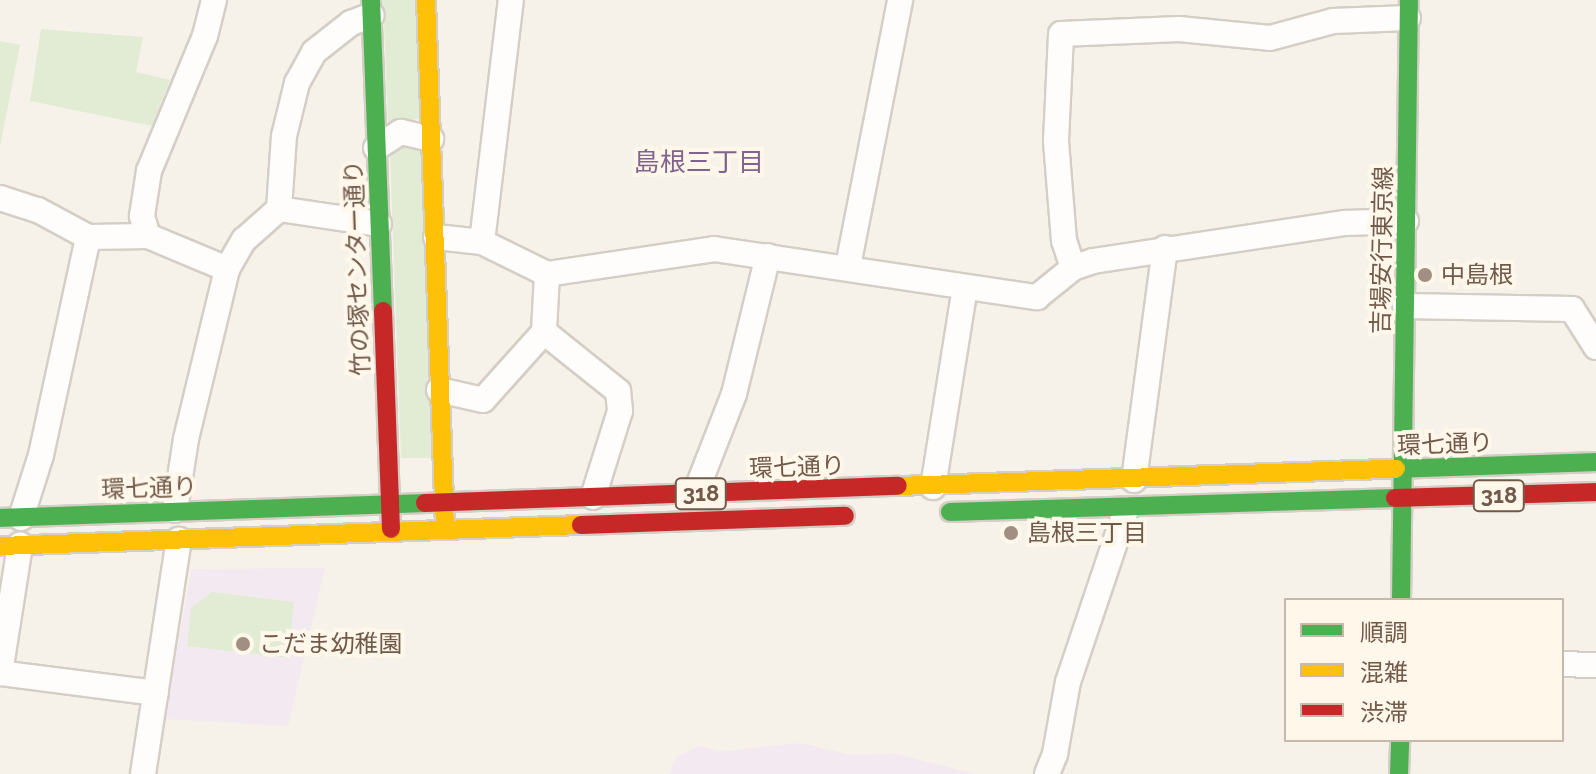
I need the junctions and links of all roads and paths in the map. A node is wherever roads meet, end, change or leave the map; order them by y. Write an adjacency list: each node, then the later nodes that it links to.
1 (214, 0): 13 (street)
2 (426, 0): 7 (main road)
3 (511, 0): 16 (street)
4 (900, 0): 19 (street)
5 (372, 8): 8 (main road, 竹の塚センター通り); 10 (street)
6 (1408, 9): 11 (main road, 吉場安行東京線); 20 (street)
7 (431, 139): 8 (street); 15 (main road)
8 (376, 148): 12 (main road, 竹の塚センター通り)
9 (0, 198): 14 (street)
10 (279, 209): 12 (street); 21 (street)
11 (1406, 221): 17 (street); 24 (main road, 吉場安行東京線)
12 (379, 224): 37 (main road, 竹の塚センター通り)
13 (148, 236): 14 (street); 21 (street)
14 (88, 237): 42 (street)
15 (436, 237): 16 (street); 27 (main road)
16 (482, 242): 22 (street)
17 (1165, 248): 20 (street); 30 (street)
18 (768, 256): 19 (street); 22 (street); 33 (street)
19 (848, 266): 23 (street)
20 (1073, 268): 23 (street)
21 (227, 269): 38 (street)
22 (547, 274): 25 (street)
23 (965, 288): 31 (street)
24 (1405, 306): 26 (street); 29 (main road, 吉場安行東京線)
25 (544, 332): 27 (street); 34 (street)
26 (1596, 347)
27 (439, 390): 36 (main road)
28 (1596, 462): 29 (main road, 環七通り / 318)
29 (1403, 470): 30 (main road, 環七通り / 318); 35 (main road, 吉場安行東京線)
30 (1134, 480): 31 (main road, 環七通り / 318)
31 (933, 487): 33 (main road, 環七通り / 318)
32 (1596, 492): 35 (main road, 318)
33 (695, 494): 34 (main road, 環七通り / 318)
34 (593, 497): 36 (main road, 環七通り / 318)
35 (1403, 500): 39 (main road, 318); 47 (main road, 吉場安行東京線)
36 (445, 502): 37 (main road, 環七通り / 318); 43 (main road)
37 (390, 503): 38 (main road, 環七通り / 318); 44 (main road, 竹の塚センター通り)
38 (175, 510): 42 (main road, 環七通り / 318)
39 (1126, 510): 40 (main road, 318); 54 (street)
40 (930, 512)
41 (868, 515): 43 (main road, 318)
42 (11, 518)
43 (445, 532): 44 (main road, 318)
44 (391, 534): 45 (main road, 318)
45 (179, 540): 46 (main road, 318); 51 (street)
46 (10, 546): 50 (street)
47 (1401, 598)
48 (1564, 664): 49 (street)
49 (1596, 665)
50 (0, 673): 51 (street)
51 (156, 693): 53 (street)
52 (1400, 742): 55 (main road)
53 (143, 774)
54 (1047, 774)
55 (1399, 774)

